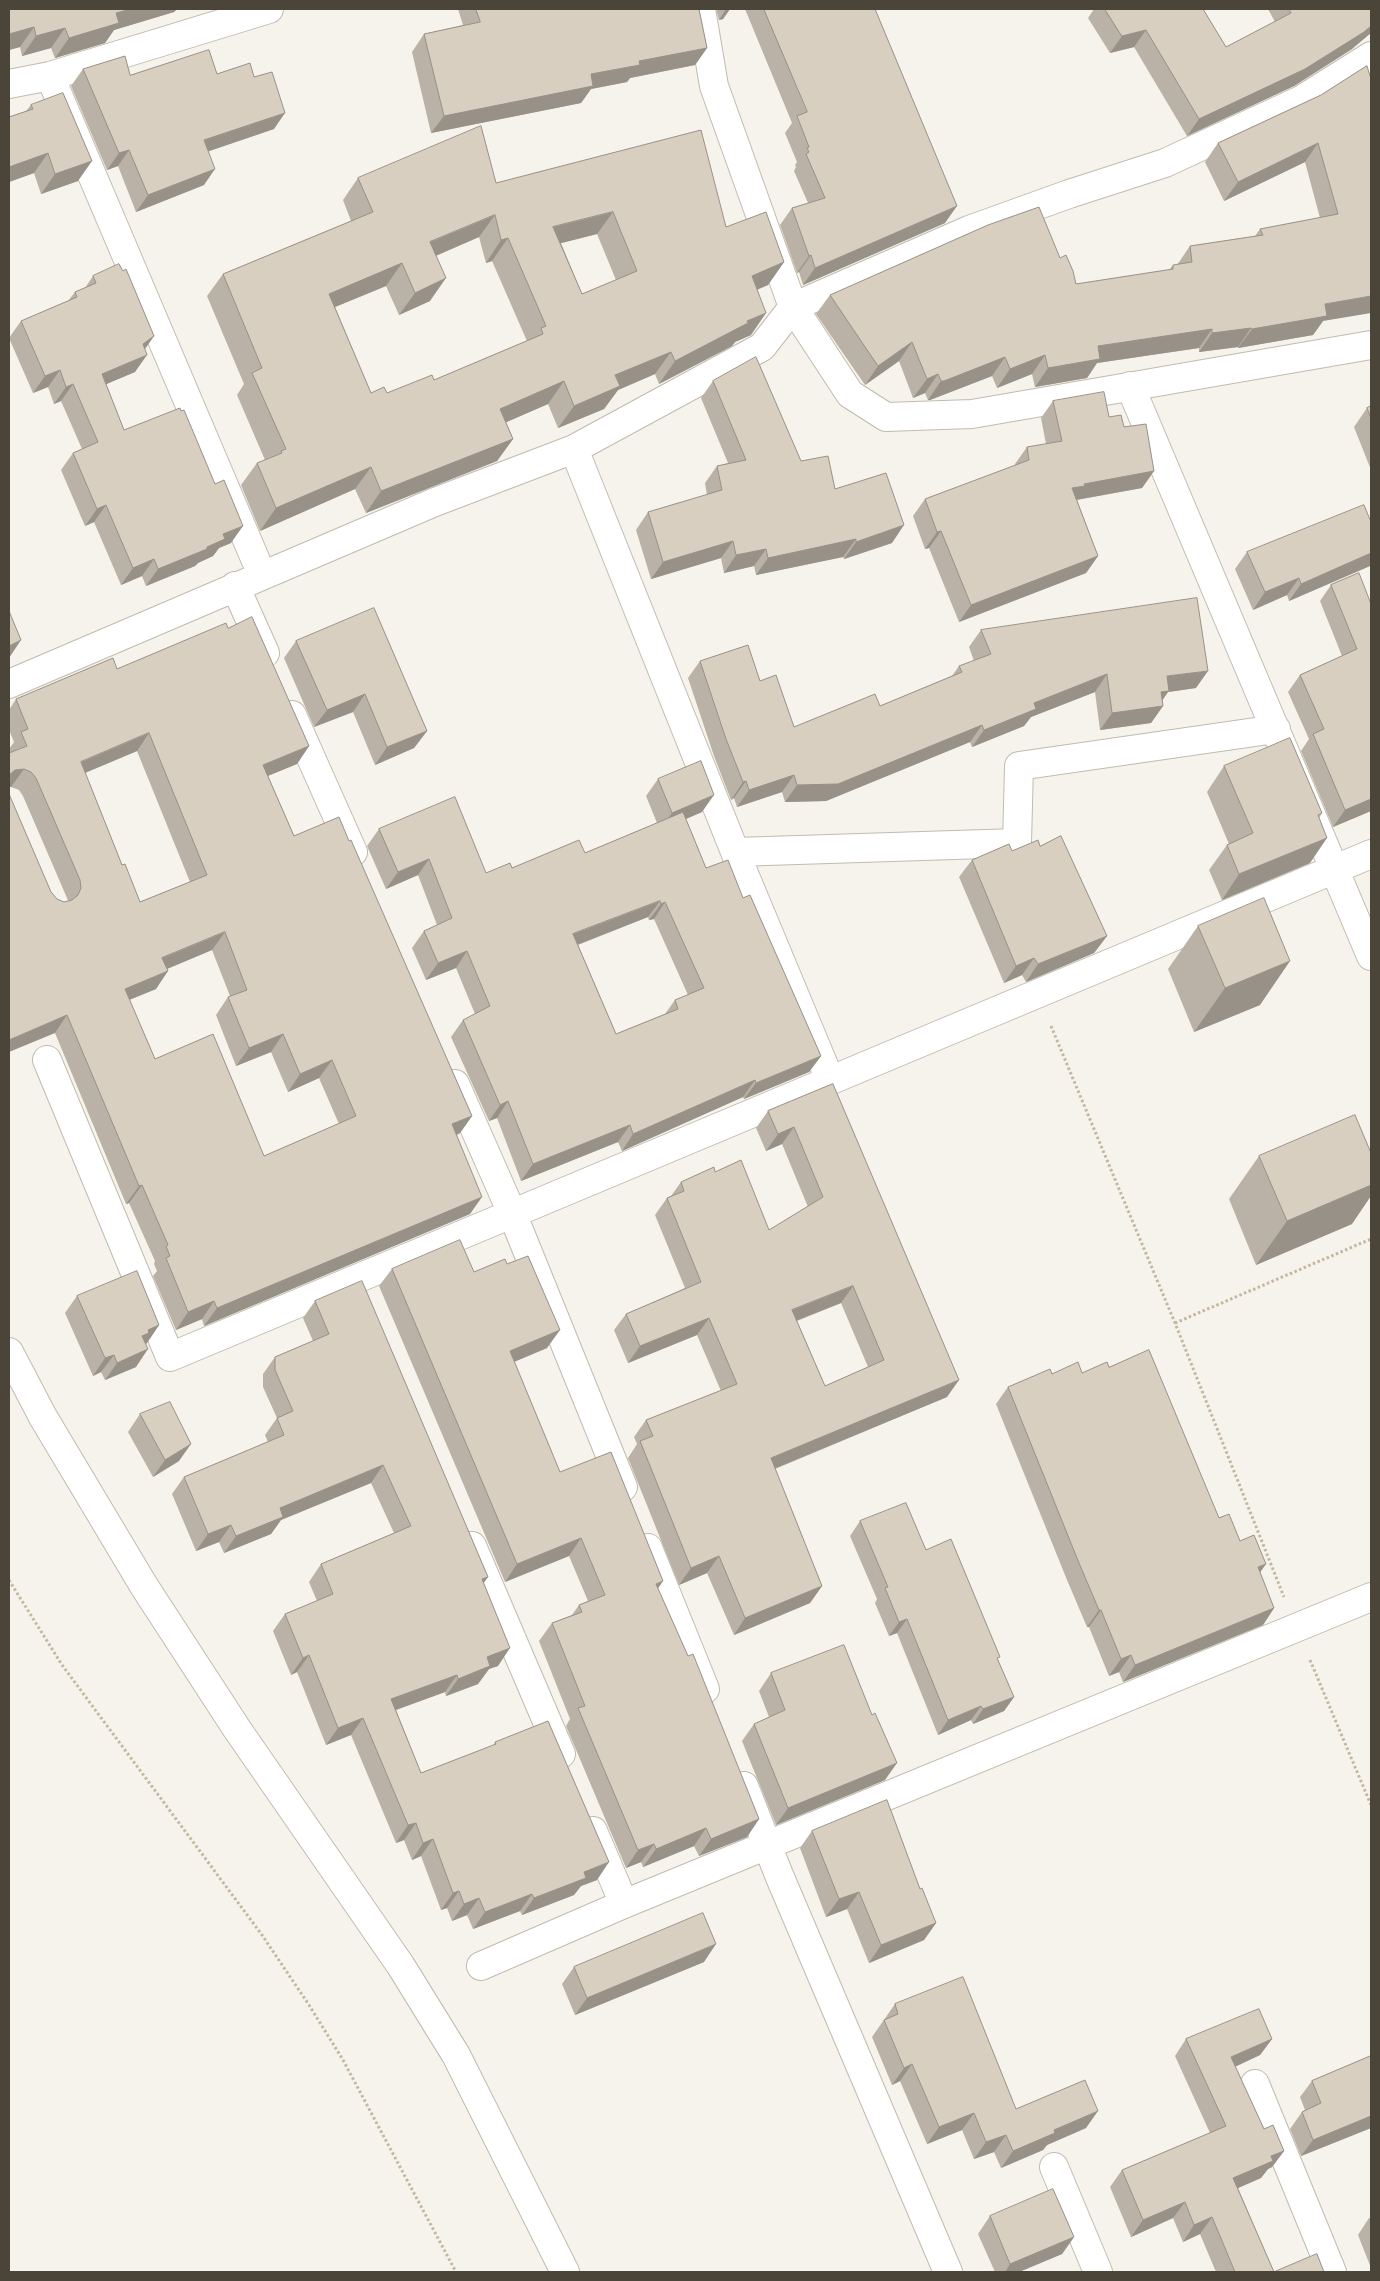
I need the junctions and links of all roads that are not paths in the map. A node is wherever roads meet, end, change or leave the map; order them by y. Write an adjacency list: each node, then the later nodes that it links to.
1 (269, 9): 4 (street)
2 (701, 9): 6 (street)
3 (1371, 56): 6 (street)
4 (50, 76): 5 (street); 10 (street)
5 (10, 77)
6 (793, 307): 8 (street); 9 (street)
7 (1371, 345): 8 (street)
8 (1130, 386): 13 (street)
9 (574, 449): 10 (street); 14 (street)
10 (262, 575): 11 (street)
11 (235, 586): 12 (street); 17 (street)
12 (9, 684)
13 (1276, 730): 14 (street); 16 (street)
14 (735, 852): 21 (street)
15 (1371, 854): 16 (street)
16 (1335, 869): 18 (street); 21 (street)
17 (363, 877)
18 (1371, 956)
19 (444, 1058): 22 (street)
20 (47, 1060): 23 (street)
21 (830, 1080): 22 (street)
22 (512, 1213): 23 (street); 28 (street)
23 (358, 1277): 24 (street)
24 (369, 1305)
25 (9, 1352): 37 (street)
26 (462, 1522): 30 (street)
27 (1371, 1597): 32 (street)
28 (713, 1708)
29 (735, 1763): 32 (street)
30 (570, 1776)
31 (582, 1804): 33 (street)
32 (768, 1846): 33 (street); 38 (street)
33 (624, 1904): 34 (street)
34 (481, 1966)
35 (1255, 2084): 40 (street)
36 (1054, 2167): 39 (street)
37 (565, 2272)
38 (948, 2272)
39 (1098, 2272)
40 (1332, 2272)

